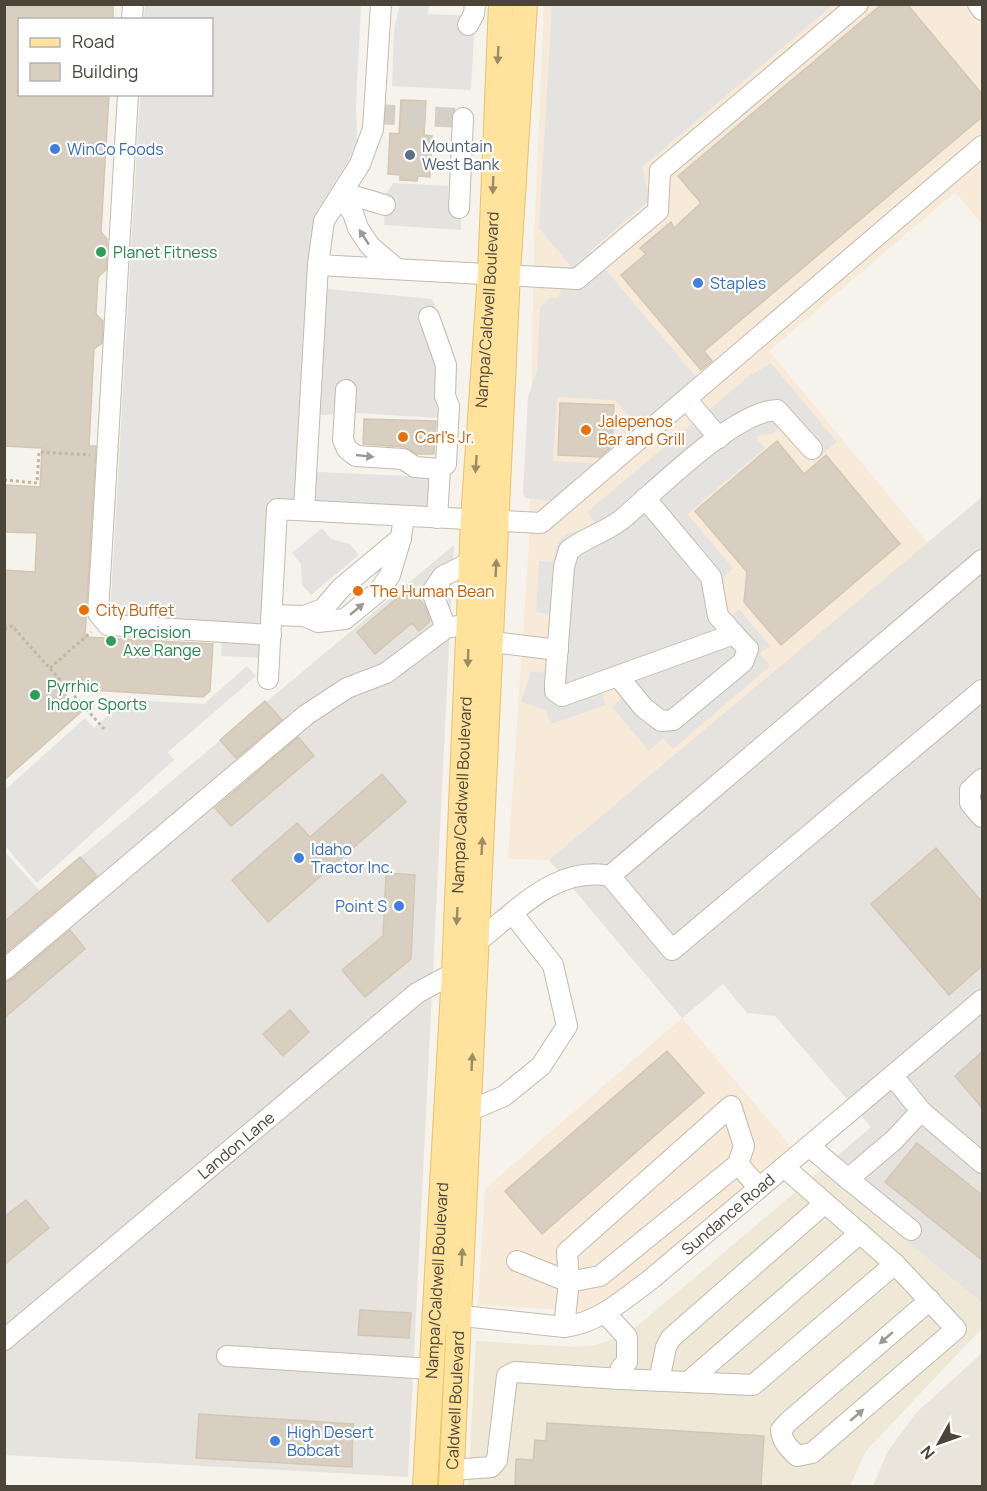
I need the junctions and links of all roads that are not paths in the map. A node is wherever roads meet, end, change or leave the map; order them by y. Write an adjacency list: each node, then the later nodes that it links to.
1 (381, 4): 13 (street)
2 (475, 4): 8 (street)
3 (501, 4): 10 (main road, one-way to 10)
4 (525, 4): 10 (main road)
5 (858, 4): 18 (street)
6 (978, 4): 7 (street)
7 (982, 10)
8 (468, 25)
9 (128, 96): 33 (street)
10 (507, 104): 18 (main road, Nampa/Caldwell Boulevard)
11 (463, 118): 15 (street)
12 (982, 146): 21 (street)
13 (342, 195): 14 (street); 16 (street); 17 (street, one-way to 13)
14 (385, 205)
15 (459, 208)
16 (318, 266): 17 (street); 26 (street)
17 (397, 269): 18 (street)
18 (499, 274): 29 (main road, Nampa/Caldwell Boulevard, one-way to 29); 30 (main road, Nampa/Caldwell Boulevard)
19 (429, 317): 24 (street)
20 (346, 390): 24 (street, one-way to 24)
21 (687, 400): 22 (street); 30 (street)
22 (720, 438): 23 (street); 25 (street)
23 (812, 449)
24 (440, 469): 28 (street)
25 (645, 498): 35 (street); 37 (street)
26 (304, 510): 27 (street); 33 (street)
27 (404, 516): 28 (street); 33 (street)
28 (437, 518): 29 (street)
29 (472, 519): 30 (street); 32 (main road, Nampa/Caldwell Boulevard)
30 (498, 521): 36 (main road, Nampa/Caldwell Boulevard, one-way to 30)
31 (982, 560): 43 (street)
32 (471, 562): 34 (main road, Nampa/Caldwell Boulevard); 34 (street)
33 (271, 625): 39 (street)
34 (457, 626): 46 (street); 47 (main road, Nampa/Caldwell Boulevard, one-way to 47)
35 (734, 634): 38 (street); 38 (street)
36 (492, 642): 37 (street); 45 (main road, Nampa/Caldwell Boulevard, one-way to 36)
37 (558, 650): 38 (street)
38 (618, 676)
39 (268, 679)
40 (982, 690): 43 (street)
41 (982, 779): 42 (street)
42 (976, 810)
43 (610, 876): 44 (street)
44 (513, 914): 45 (street); 50 (street)
45 (478, 941): 47 (main road, Nampa/Caldwell Boulevard)
46 (4, 970)
47 (465, 970): 50 (main road, Nampa/Caldwell Boulevard, one-way to 47); 65 (main road, Nampa/Caldwell Boulevard); 69 (street, Landon Lane)
48 (982, 1000): 49 (street, Sundance Road)
49 (893, 1076): 51 (street); 52 (street, Sundance Road)
50 (470, 1111): 67 (main road, Nampa/Caldwell Boulevard, one-way to 50)
51 (921, 1111): 53 (street); 56 (street)
52 (809, 1146): 55 (street, Sundance Road); 56 (street)
53 (982, 1163)
54 (738, 1164): 57 (street); 63 (street); 63 (street)
55 (784, 1167): 57 (street, Sundance Road); 58 (street)
56 (849, 1179): 59 (street)
57 (759, 1188): 66 (street, Sundance Road)
58 (825, 1203): 60 (street); 73 (street)
59 (911, 1230)
60 (860, 1233): 62 (street); 74 (street)
61 (517, 1262): 63 (street)
62 (896, 1264): 64 (street); 74 (street)
63 (569, 1282): 68 (street)
64 (930, 1300): 64 (street, one-way to 64)
65 (434, 1313): 67 (street, Sundance Road); 71 (main road, Nampa/Caldwell Boulevard)
66 (605, 1313): 68 (street, Sundance Road); 72 (street)
67 (460, 1315): 68 (street, Sundance Road); 75 (main road, Caldwell Boulevard)
68 (564, 1327)
69 (4, 1340)
70 (227, 1356): 71 (street)
71 (431, 1369): 76 (main road, Nampa/Caldwell Boulevard)
72 (621, 1373): 73 (street); 75 (street)
73 (659, 1381): 74 (street)
74 (688, 1382)
75 (452, 1478)
76 (425, 1486)

